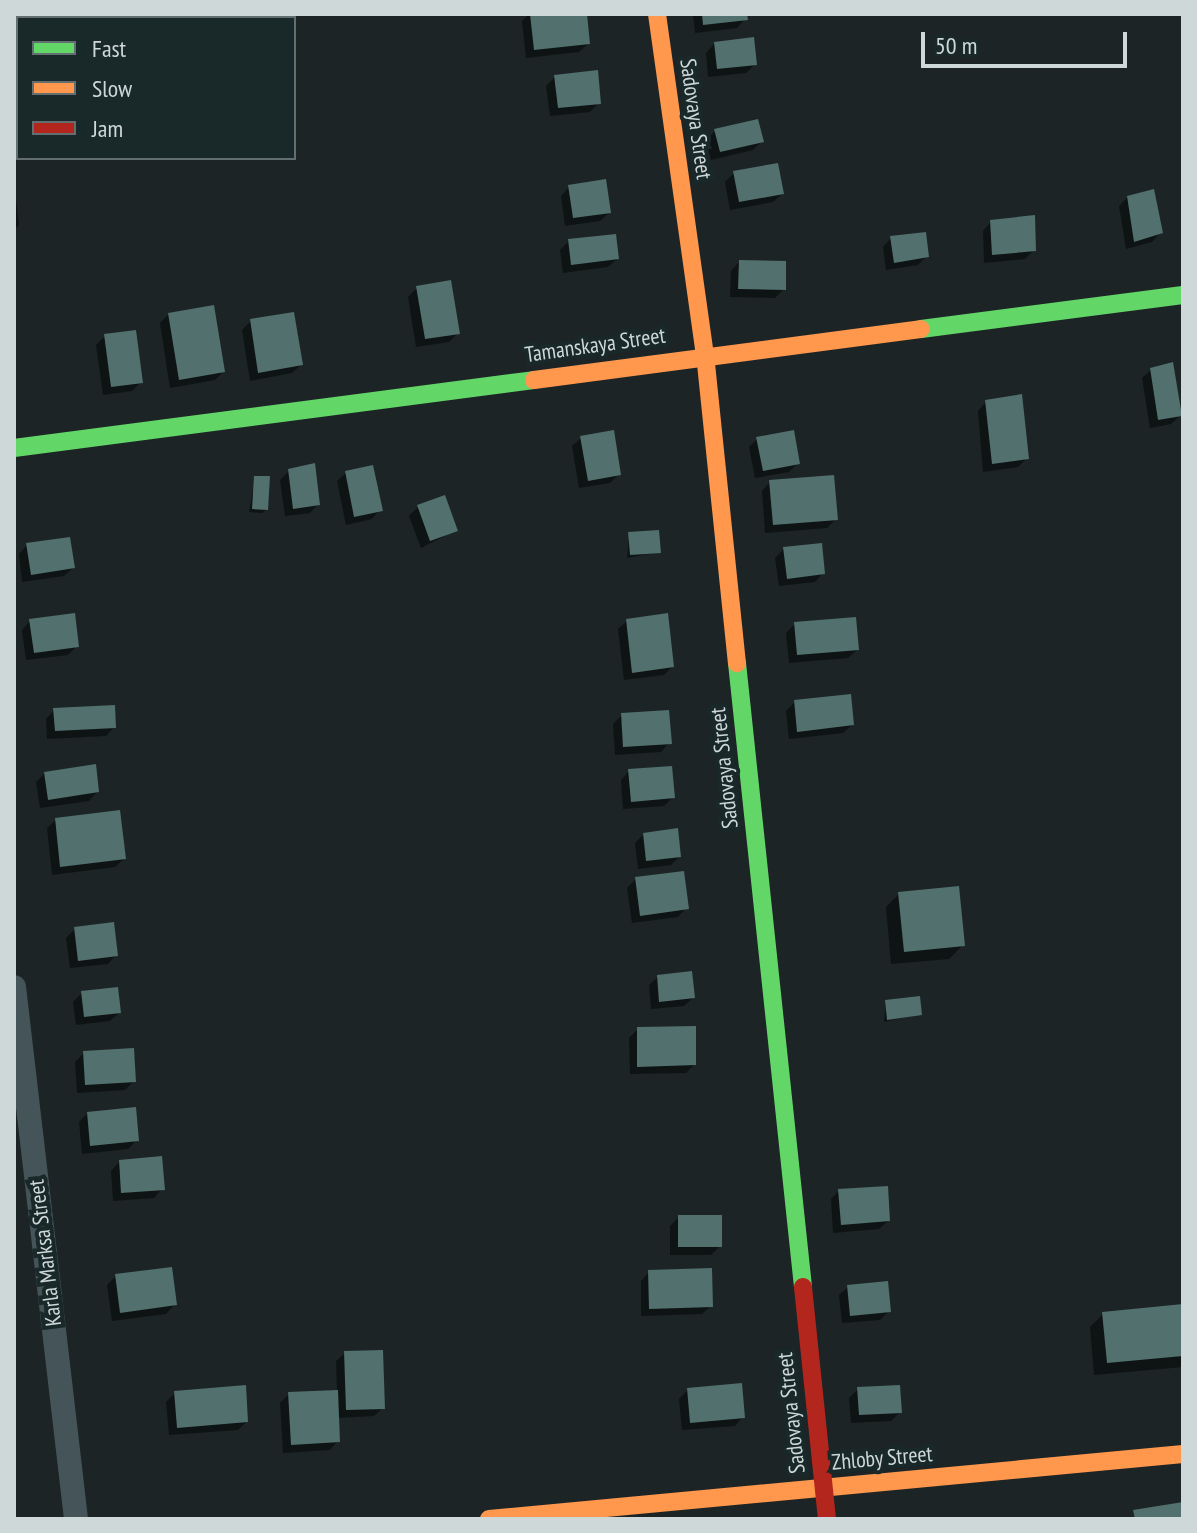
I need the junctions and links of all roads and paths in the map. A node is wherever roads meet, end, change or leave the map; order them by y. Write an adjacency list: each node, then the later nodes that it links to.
1 (657, 14): 3 (street, Sadovaya Street)
2 (1183, 295): 3 (street, Tamanskaya Street)
3 (705, 354): 4 (street, Tamanskaya Street); 7 (street, Sadovaya Street)
4 (14, 448)
5 (14, 987): 8 (street, Karla Marksa Street)
6 (1183, 1454): 7 (street, Zhloby Street)
7 (823, 1488): 9 (street, Zhloby Street); 10 (street, Sadovaya Street)
8 (76, 1519)
9 (489, 1519)
10 (827, 1519)

